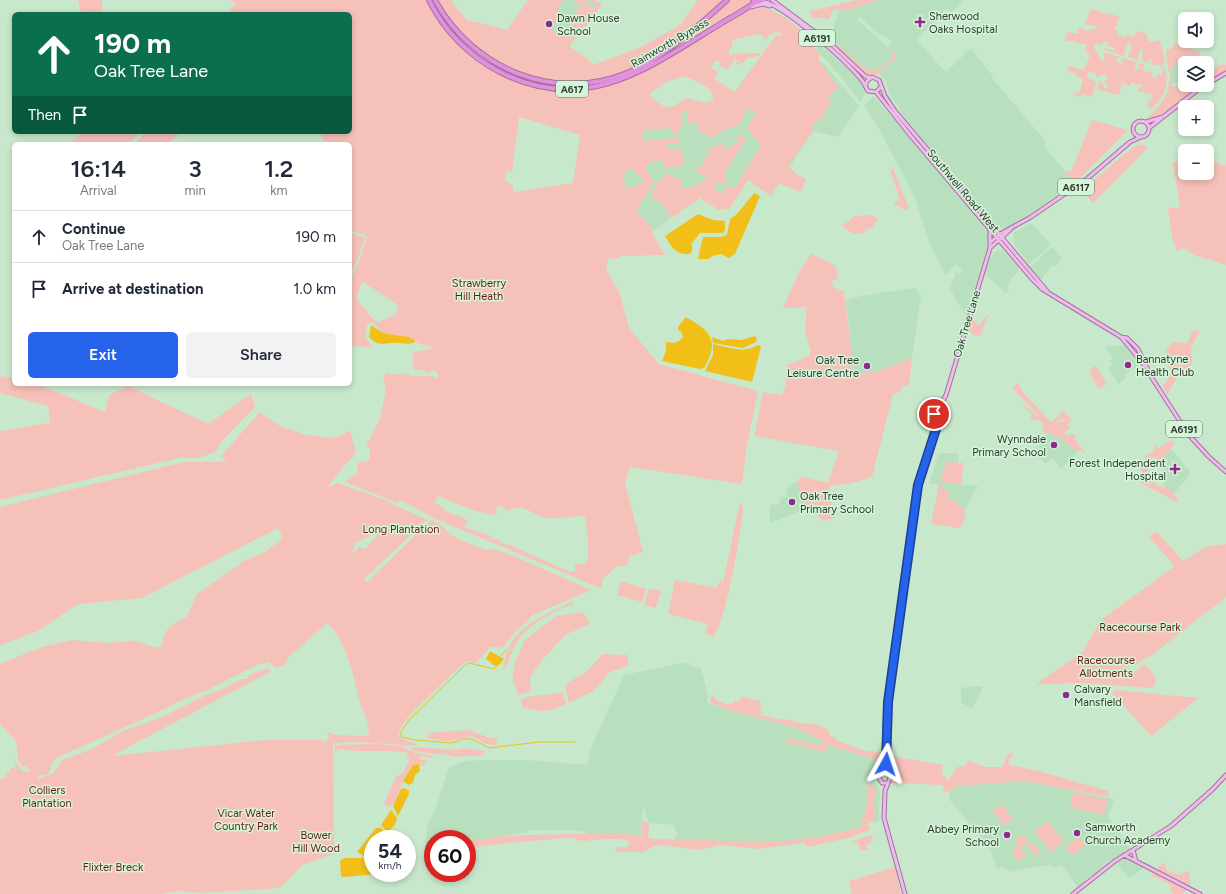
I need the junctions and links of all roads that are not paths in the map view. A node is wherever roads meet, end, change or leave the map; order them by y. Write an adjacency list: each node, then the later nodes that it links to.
1 (429, 0): 7 (highway, Rainworth Bypass / A617)
2 (435, 0): 3 (highway, Rainworth Bypass / A617)
3 (727, 0)
4 (772, 0): 9 (main road, A6191)
5 (759, 1): 6 (main road, A6191); 7 (highway, Rainworth Bypass / A617)
6 (779, 10): 7 (main road); 11 (main road, A6191)
7 (741, 12)
8 (1226, 73): 10 (main road, A6117)
9 (870, 78): 11 (main road); 12 (main road)
10 (1214, 80)
11 (866, 85): 13 (main road)
12 (881, 87): 13 (main road); 23 (main road, Southwell Road West / A6191)
13 (876, 92): 21 (main road, Southwell Road West / A6191)
14 (1196, 92): 15 (main road, A6117)
15 (1163, 117): 16 (main road, A6117); 17 (main road, A6117)
16 (1146, 122): 17 (main road); 18 (main road, A6117)
17 (1149, 128): 19 (main road, A6117)
18 (1134, 133): 19 (main road); 20 (main road, A6117)
19 (1141, 137): 20 (main road, A6117)
20 (1130, 142): 22 (main road, A6117)
21 (990, 230): 23 (main road, Southwell Road West / A6191); 24 (main road)
22 (1010, 231): 23 (main road, A6117); 25 (main road)
23 (999, 237): 24 (main road, Oak Tree Lane / A6117); 25 (main road, Southwell Road West / A6191); 26 (main road, A6117); 27 (main road, Southwell Road West / A6191)
24 (991, 243): 26 (main road, Oak Tree Lane / A6117)
25 (1007, 243): 27 (main road, Southwell Road West / A6191)
26 (990, 248): 28 (main road, Oak Tree Lane / A6117)
27 (1048, 292): 33 (main road, Southwell Road West / A6191)
28 (944, 399): 29 (main road); 30 (main road, Oak Tree Lane / A6117)
29 (935, 407): 30 (main road); 31 (main road)
30 (938, 411): 31 (main road); 32 (main road, Oak Tree Lane / A6117)
31 (932, 413): 32 (main road)
32 (936, 429): 34 (main road, Oak Tree Lane / A6117)
33 (1226, 472)
34 (886, 764): 35 (main road, A6117); 36 (main road, A6117)
35 (882, 773): 36 (main road); 38 (main road, A6117)
36 (888, 774): 39 (main road, A6117)
37 (1226, 775): 41 (main road)
38 (882, 783): 39 (main road); 40 (main road, A6117)
39 (888, 783): 40 (main road, A6117)
40 (885, 791): 44 (main road, A6117)
41 (1133, 850): 42 (main road); 43 (main road)
42 (1125, 854): 43 (main road); 45 (main road)
43 (1136, 860): 46 (main road)
44 (905, 894)
45 (1073, 894)
46 (1200, 894)

